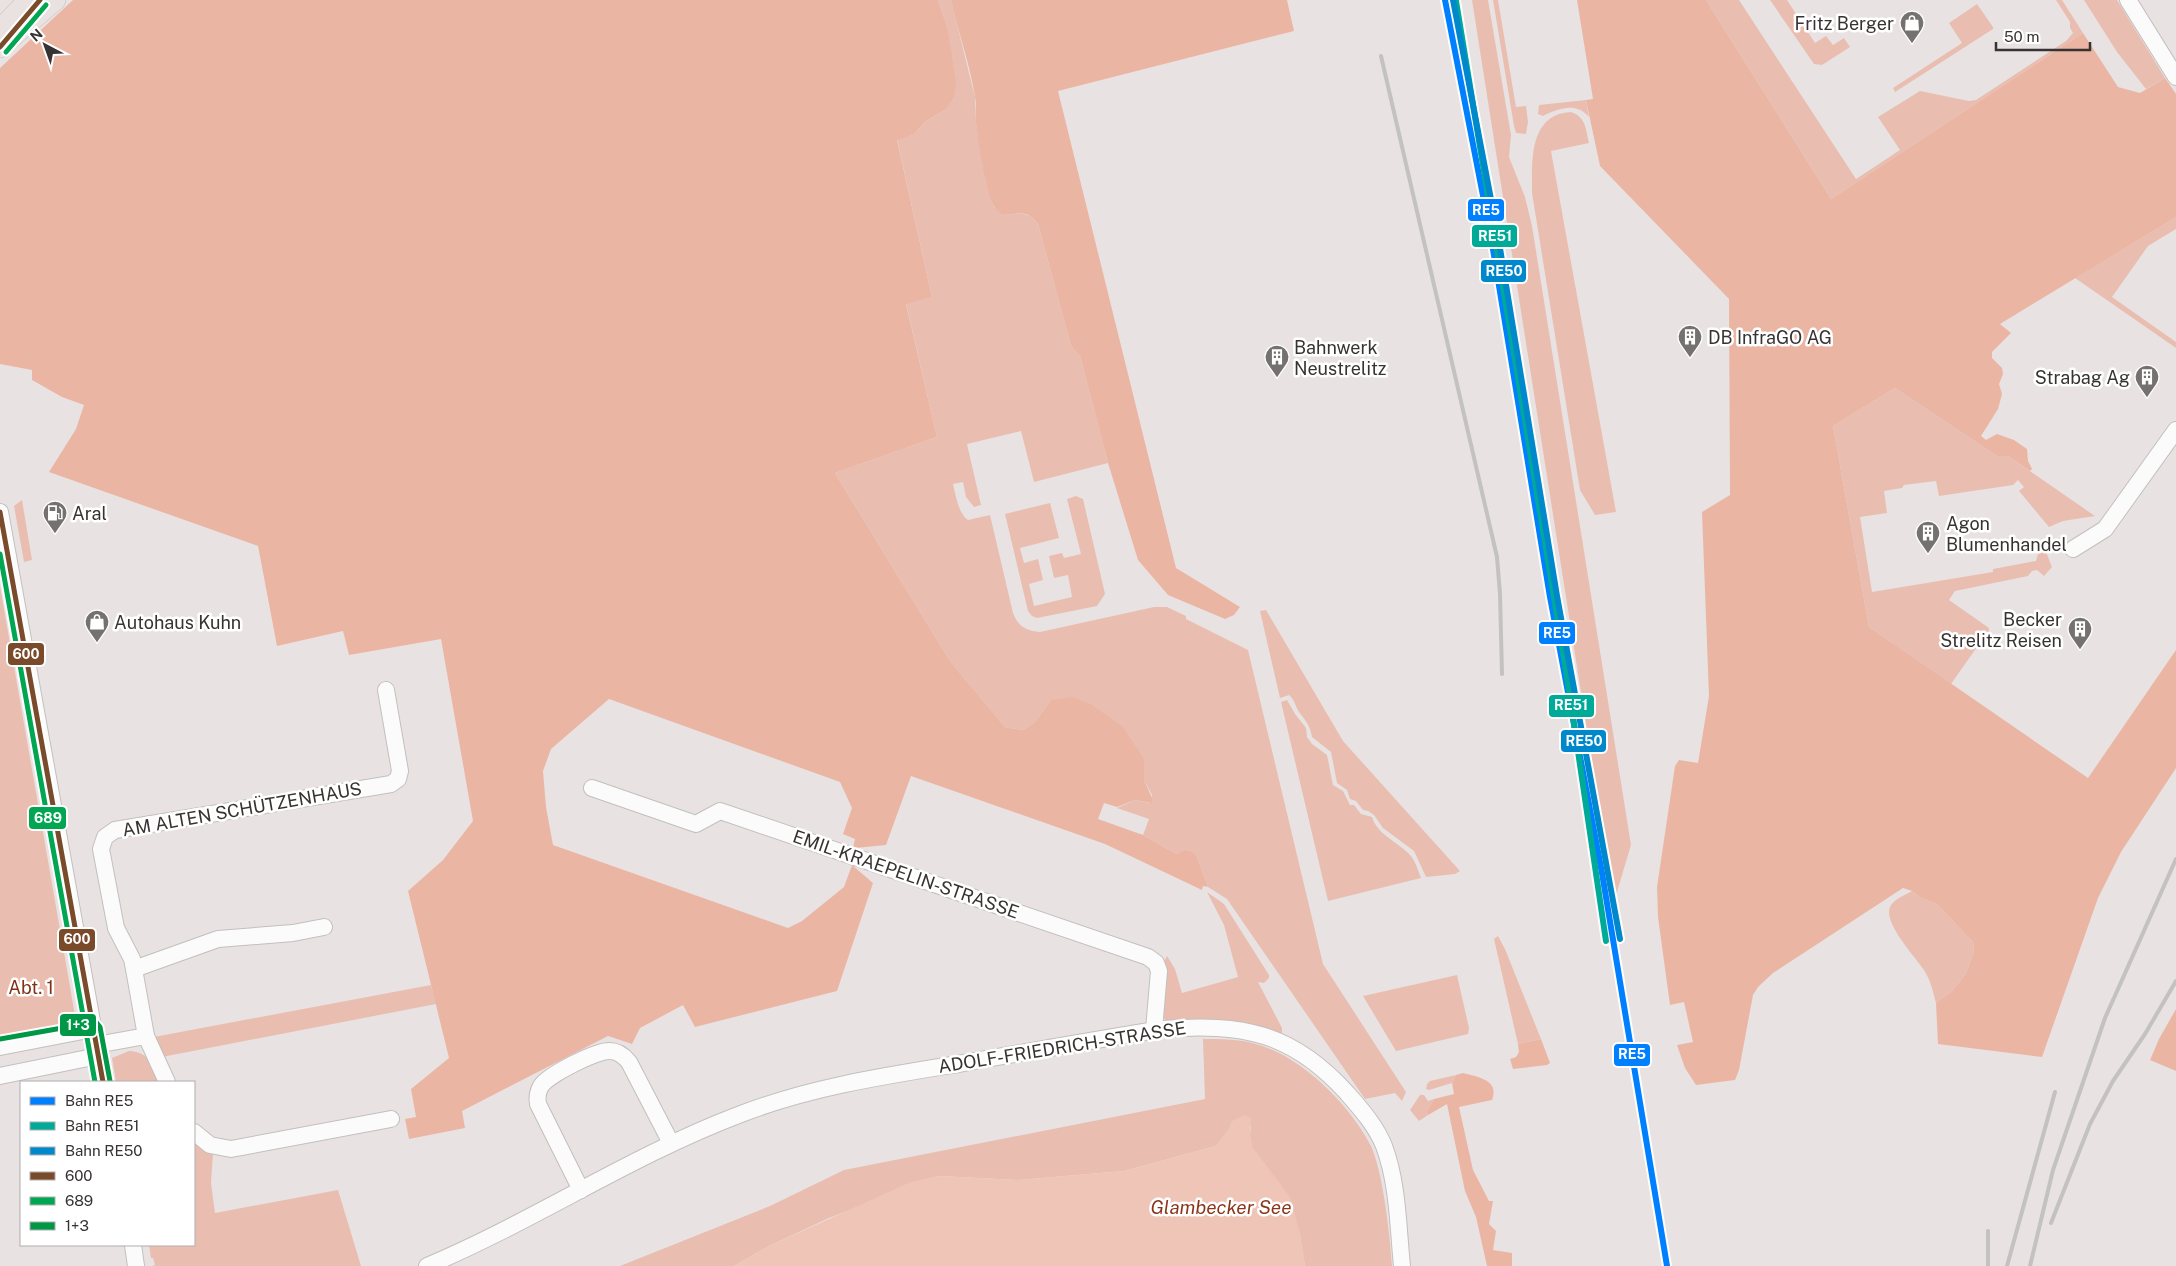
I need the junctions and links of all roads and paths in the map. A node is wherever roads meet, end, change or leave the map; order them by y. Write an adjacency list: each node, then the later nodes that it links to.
1 (29, 0): 5 (main road)
2 (40, 0): 6 (main road)
3 (55, 0): 6 (main road)
4 (2128, 0): 7 (street)
5 (0, 30)
6 (0, 47)
7 (2176, 77)
8 (2176, 430): 10 (street)
9 (0, 512): 17 (street)
10 (2073, 549)
11 (386, 690): 14 (street, AM ALTEN SCHÜTZENHAUS)
12 (592, 788): 15 (street, EMIL-KRAEPELIN-STRASSE)
13 (324, 927): 14 (street)
14 (134, 969): 16 (street, AM ALTEN SCHÜTZENHAUS)
15 (1154, 1030): 24 (street, ADOLF-FRIEDRICH-STRASSE); 29 (street, ADOLF-FRIEDRICH-STRASSE)
16 (146, 1036): 17 (street); 21 (street, AM ALTEN SCHÜTZENHAUS)
17 (96, 1044): 18 (street); 19 (street); 20 (street)
18 (0, 1047)
19 (0, 1076)
20 (103, 1081)
21 (167, 1081)
22 (390, 1119): 23 (street)
23 (195, 1133)
24 (671, 1143): 25 (street, ADOLF-FRIEDRICH-STRASSE); 25 (street)
25 (581, 1190): 28 (street, ADOLF-FRIEDRICH-STRASSE)
26 (132, 1246): 27 (street)
27 (136, 1266)
28 (427, 1266)
29 (1402, 1266)

